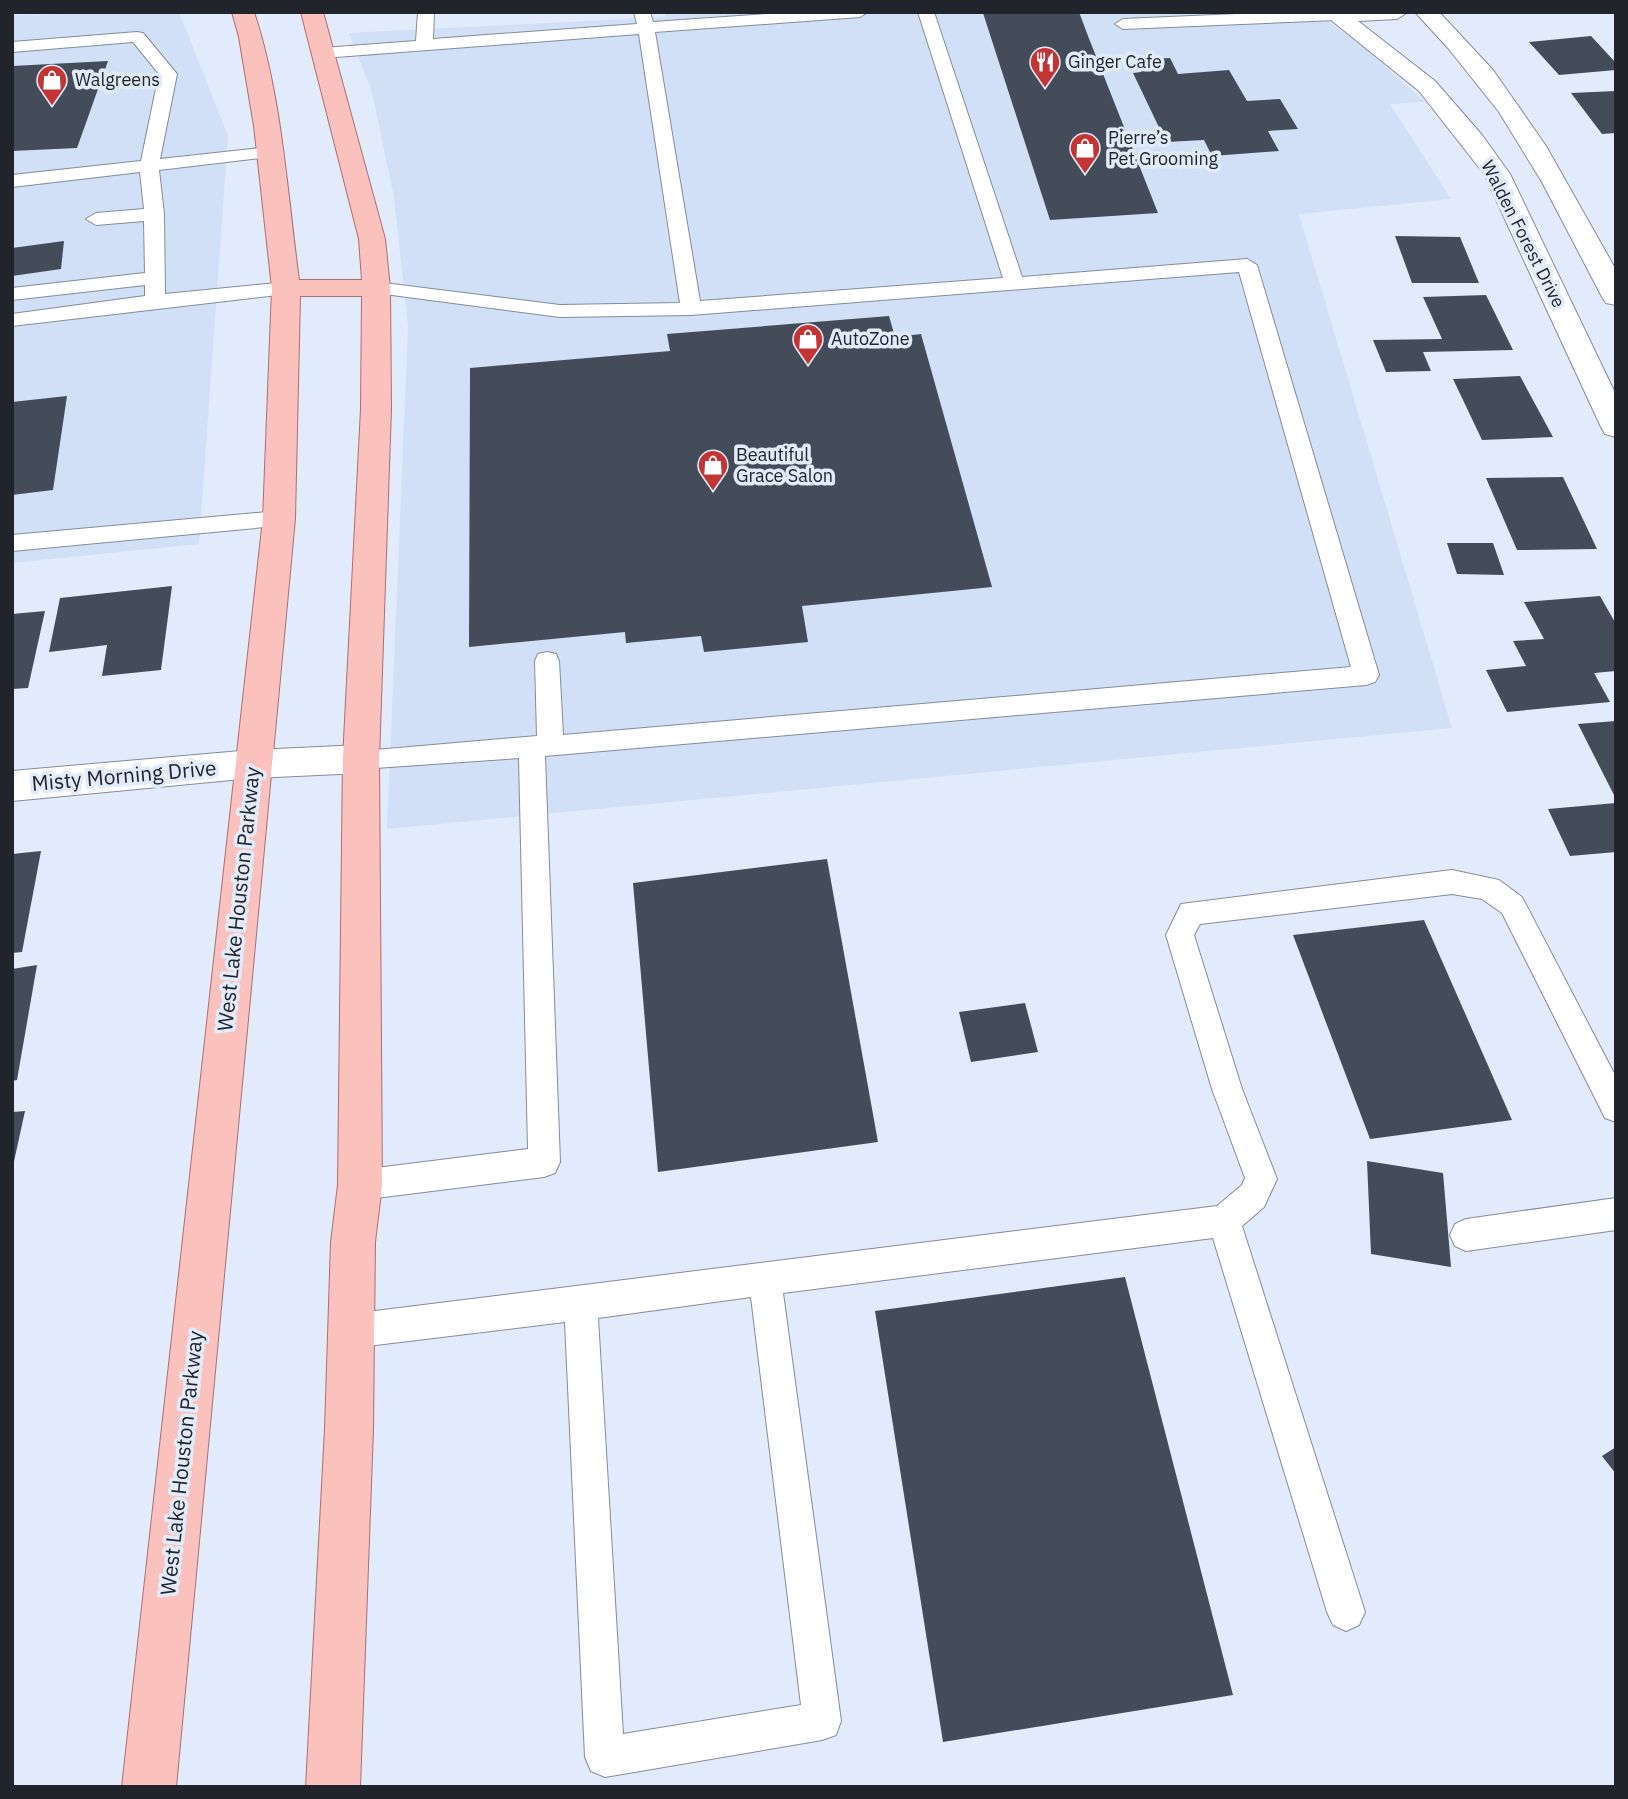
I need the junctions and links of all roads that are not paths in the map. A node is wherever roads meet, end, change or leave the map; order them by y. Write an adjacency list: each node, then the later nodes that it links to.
1 (243, 12): 16 (main road, West Lake Houston Parkway)
2 (312, 12): 15 (main road)
3 (426, 12): 13 (lane)
4 (860, 12): 8 (lane)
5 (926, 12): 24 (lane)
6 (1397, 12): 9 (street)
7 (1426, 12): 19 (street)
8 (824, 13): 11 (lane)
9 (1334, 14): 10 (lane); 18 (street, Walden Forest Drive)
10 (1201, 17): 12 (lane)
11 (644, 20): 13 (lane); 30 (lane)
12 (1123, 24)
13 (424, 45): 15 (lane)
14 (12, 47): 17 (lane)
15 (323, 53): 26 (main road)
16 (269, 152): 17 (lane); 25 (main road, West Lake Houston Parkway)
17 (149, 166): 20 (lane); 21 (lane)
18 (1497, 174): 19 (street); 32 (street, Walden Forest Drive)
19 (1553, 174): 28 (street)
20 (12, 181)
21 (154, 214): 22 (lane); 23 (lane)
22 (96, 219)
23 (155, 278): 27 (lane); 29 (lane)
24 (1014, 282): 30 (lane); 36 (lane)
25 (286, 288): 26 (main road); 29 (lane); 33 (main road, West Lake Houston Parkway)
26 (376, 288): 30 (lane); 37 (main road)
27 (12, 294)
28 (1616, 297)
29 (155, 301): 31 (lane)
30 (691, 309)
31 (12, 320)
32 (1616, 427)
33 (279, 519): 34 (lane); 38 (main road, West Lake Houston Parkway)
34 (12, 543)
35 (547, 662): 36 (lane)
36 (541, 745): 37 (lane); 41 (lane)
37 (361, 759): 38 (street, Misty Morning Drive); 41 (main road)
38 (252, 765): 39 (street, Misty Morning Drive); 49 (main road, West Lake Houston Parkway)
39 (12, 786)
40 (1616, 1108): 43 (lane)
41 (360, 1185): 47 (main road)
42 (1616, 1214): 44 (lane)
43 (1224, 1221): 45 (lane); 48 (lane)
44 (1466, 1235)
45 (765, 1279): 46 (lane); 46 (lane)
46 (581, 1304): 47 (lane)
47 (351, 1331): 50 (main road)
48 (1346, 1612)
49 (149, 1787)
50 (333, 1787)

